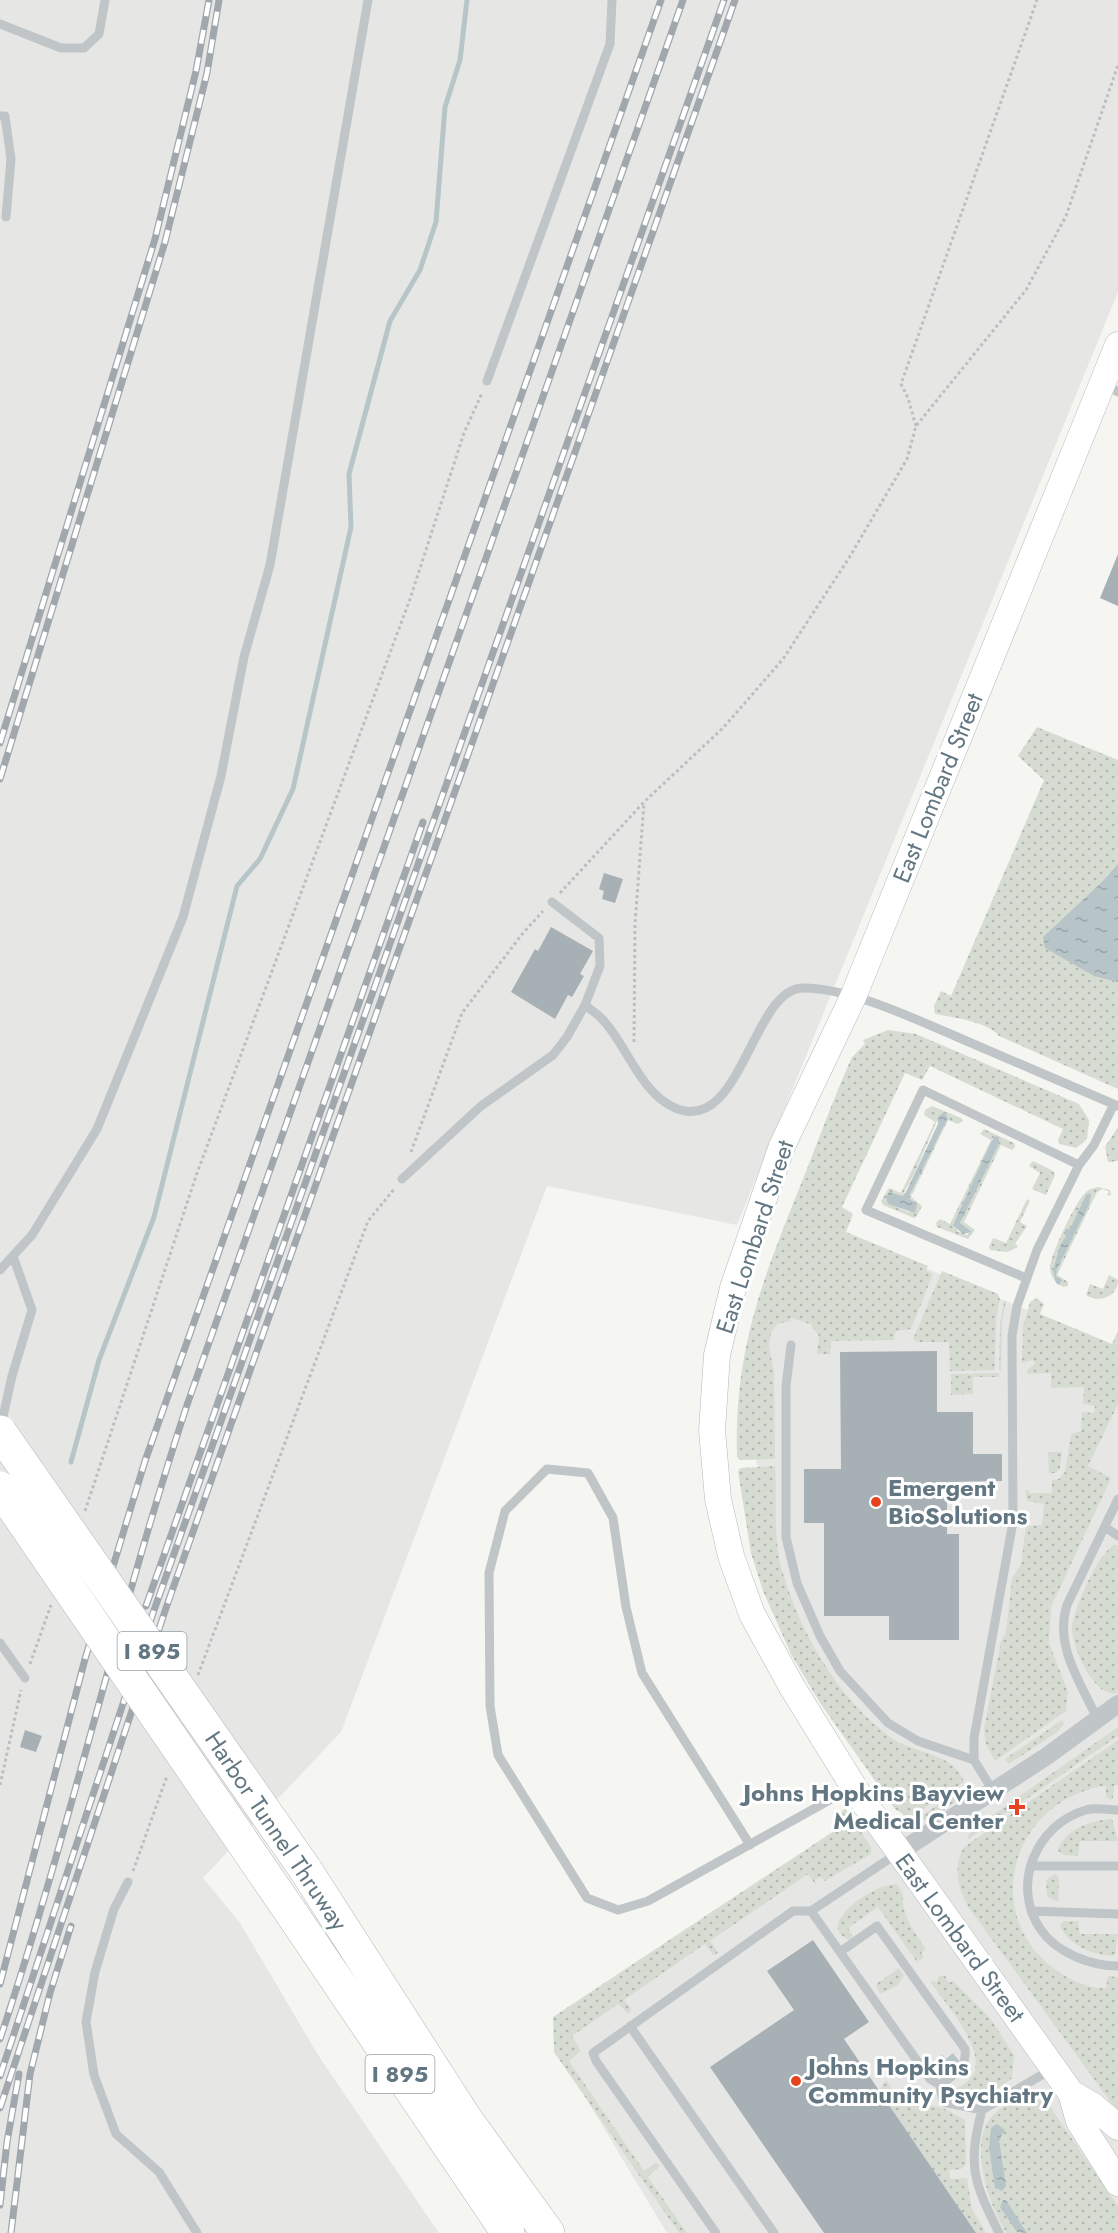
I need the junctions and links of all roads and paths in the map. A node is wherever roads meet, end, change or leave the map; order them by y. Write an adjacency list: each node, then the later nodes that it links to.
1 (105, 0): 5 (lane)
2 (369, 0): 20 (lane)
3 (612, 0): 9 (lane)
4 (1037, 0): 11 (path)
5 (0, 24)
6 (0, 116): 7 (lane)
7 (6, 217)
8 (1118, 345): 10 (main road, East Lombard Street)
9 (487, 381): 27 (path)
10 (1110, 387): 14 (main road, East Lombard Street)
11 (916, 426)
12 (644, 802): 16 (path)
13 (552, 902): 15 (lane)
14 (854, 997): 16 (lane); 17 (lane); 37 (main road, East Lombard Street)
15 (585, 1005): 16 (lane); 19 (lane)
16 (634, 1065)
17 (1116, 1105): 18 (lane)
18 (1079, 1165): 22 (lane); 22 (lane)
19 (402, 1179)
20 (13, 1256): 21 (lane); 24 (lane)
21 (0, 1270)
22 (1026, 1278): 35 (lane)
23 (791, 1345): 35 (lane)
24 (0, 1430): 59 (highway, Harbor Tunnel Thruway / I 895, bridge)
25 (0, 1488): 58 (highway, Harbor Tunnel Thruway / I 895, bridge)
26 (1118, 1499): 28 (lane)
27 (82, 1520)
28 (1105, 1527): 29 (lane); 34 (lane)
29 (1118, 1536)
30 (54, 1599): 32 (path)
31 (0, 1643): 32 (lane)
32 (25, 1677): 36 (path)
33 (1118, 1704): 34 (street)
34 (1097, 1718): 38 (street)
35 (974, 1760): 38 (lane)
36 (0, 1785)
37 (854, 1786): 40 (lane); 41 (main road, East Lombard Street)
38 (993, 1791): 41 (street)
39 (1118, 1810): 42 (lane)
40 (750, 1845): 40 (lane)
41 (898, 1853): 45 (lane); 51 (main road, East Lombard Street)
42 (1031, 1866): 43 (lane); 46 (lane)
43 (1118, 1866)
44 (128, 1882): 57 (lane)
45 (811, 1911): 48 (lane); 50 (lane)
46 (1031, 1911): 47 (lane); 49 (lane)
47 (1118, 1914)
48 (840, 1952): 52 (lane); 52 (lane)
49 (1118, 1966)
50 (630, 2026): 60 (lane); 61 (lane)
51 (1053, 2069): 53 (main road, East Lombard Street); 54 (lane)
52 (940, 2085): 54 (lane)
53 (1071, 2093): 55 (main road, East Lombard Street); 56 (main road, East Lombard Street)
54 (982, 2110): 62 (lane)
55 (1118, 2127)
56 (1118, 2182)
57 (198, 2233)
58 (508, 2233)
59 (548, 2233)
60 (716, 2233)
61 (774, 2233)
62 (999, 2233)

